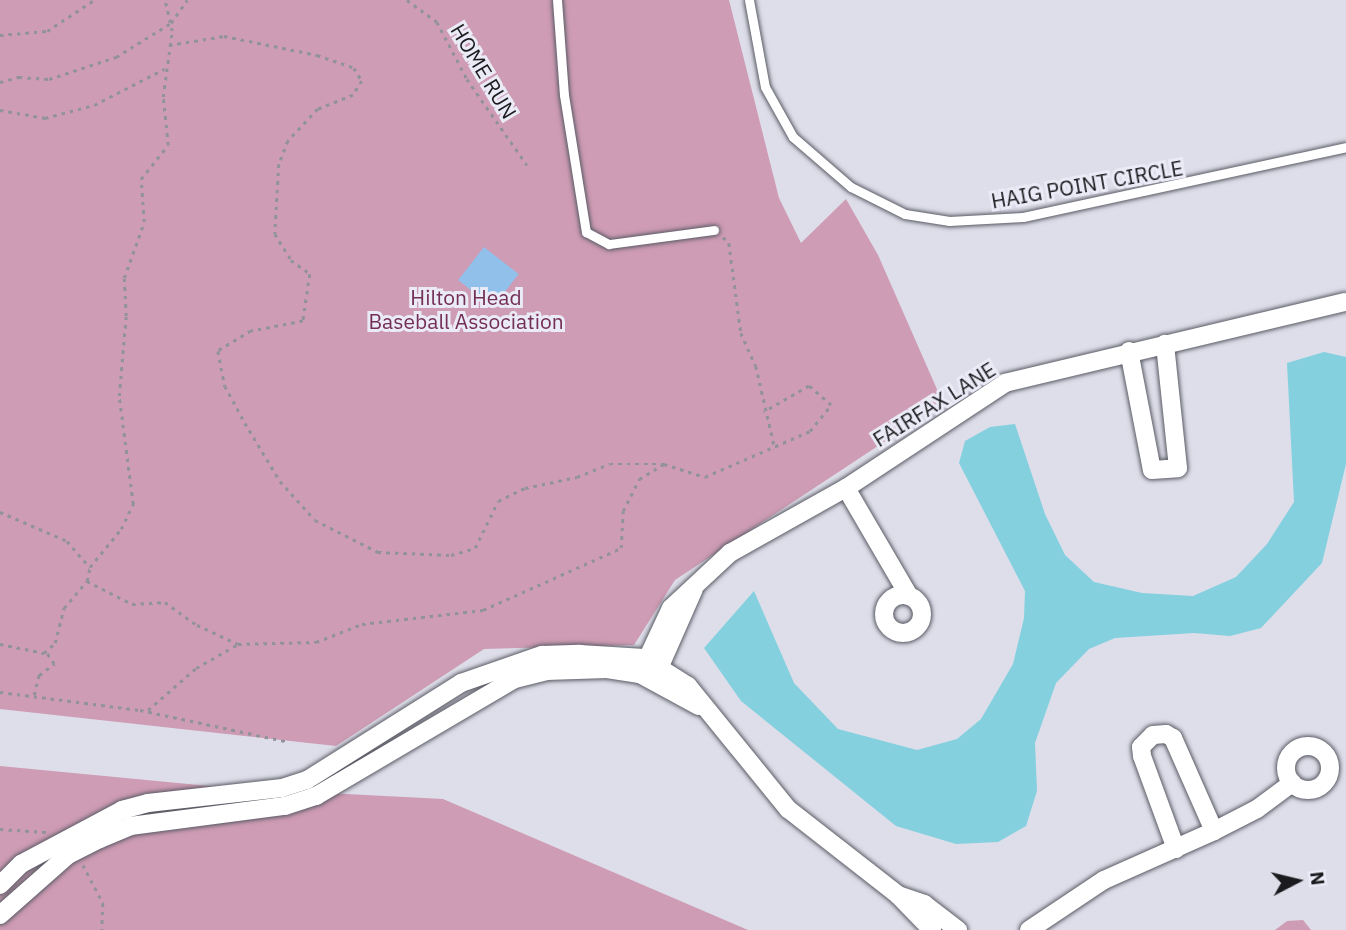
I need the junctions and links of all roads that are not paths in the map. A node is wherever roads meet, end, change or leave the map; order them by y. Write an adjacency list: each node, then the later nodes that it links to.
1 (557, 0): 4 (lane)
2 (748, 0): 3 (lane, HAIG POINT CIRCLE)
3 (1346, 147)
4 (714, 230)
5 (1346, 303): 6 (street, FAIRFAX LANE)
6 (1165, 344): 7 (street, FAIRFAX LANE); 7 (street)
7 (1129, 351): 8 (street, FAIRFAX LANE)
8 (846, 488): 9 (street); 10 (street, FAIRFAX LANE)
9 (909, 596)
10 (649, 670): 11 (street); 16 (street)
11 (349, 768): 15 (street); 17 (street)
12 (1292, 783): 13 (street)
13 (1214, 831): 14 (street); 14 (street)
14 (1176, 849): 20 (street)
15 (0, 885)
16 (898, 895): 18 (street); 19 (street)
17 (0, 915)
18 (932, 930)
19 (958, 930)
20 (1029, 930)

